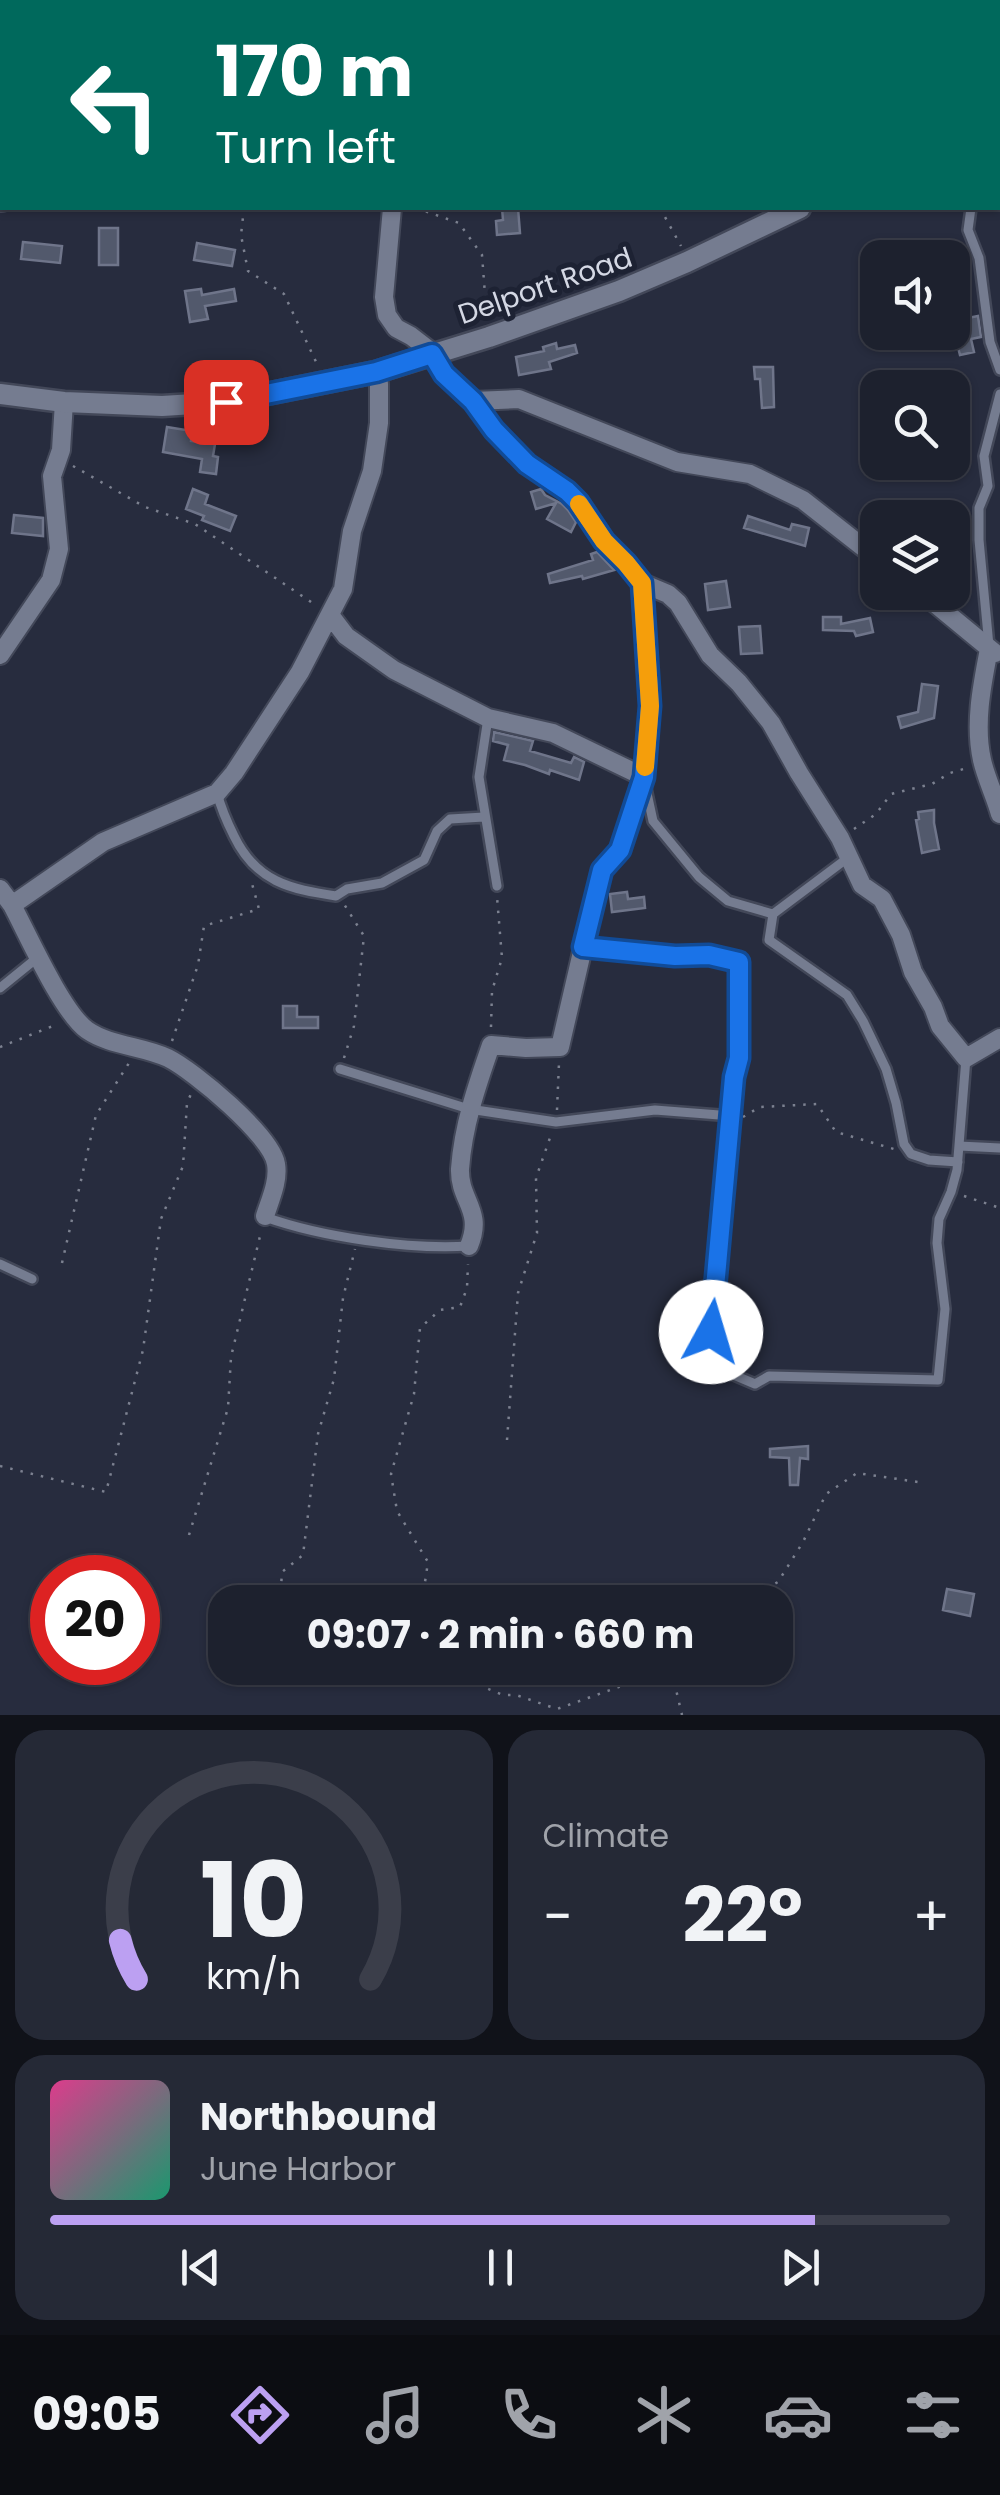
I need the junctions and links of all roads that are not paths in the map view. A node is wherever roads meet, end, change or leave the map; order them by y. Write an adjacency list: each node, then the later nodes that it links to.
1 (392, 210): 4 (street)
2 (796, 210): 4 (street, Delport Road)
3 (970, 210): 5 (lane)
4 (432, 354): 6 (street, Delport Road); 9 (street)
5 (1000, 370)
6 (376, 372): 10 (street, Delport Road); 16 (street)
7 (0, 394): 10 (street, Delport Road)
8 (1000, 394): 12 (lane)
9 (473, 401): 13 (street); 14 (street)
10 (64, 402): 18 (street)
11 (1000, 485): 12 (lane)
12 (988, 486): 17 (lane)
13 (860, 545)
14 (642, 583): 20 (street); 24 (street)
15 (943, 610): 17 (street)
16 (330, 615): 19 (street); 21 (street)
17 (994, 652): 22 (street)
18 (0, 655)
19 (488, 718): 20 (street); 23 (lane)
20 (644, 777): 28 (lane); 29 (street)
21 (217, 792): 23 (lane); 27 (street)
22 (1000, 814)
23 (484, 818): 25 (lane)
24 (849, 857): 28 (lane); 33 (street)
25 (496, 886)
26 (0, 889): 27 (street)
27 (12, 905): 30 (street)
28 (773, 914): 39 (lane)
29 (583, 947): 35 (street); 36 (lane)
30 (39, 956): 31 (lane); 40 (street)
31 (0, 988)
32 (1000, 1038): 33 (street)
33 (966, 1058): 37 (lane)
34 (340, 1069): 35 (lane)
35 (470, 1109): 36 (lane); 41 (street)
36 (732, 1116): 39 (lane)
37 (958, 1146): 38 (lane); 39 (lane)
38 (1000, 1148)
39 (958, 1162)
40 (265, 1216): 41 (lane)
41 (470, 1246)
42 (0, 1264): 43 (lane)
43 (32, 1279)

